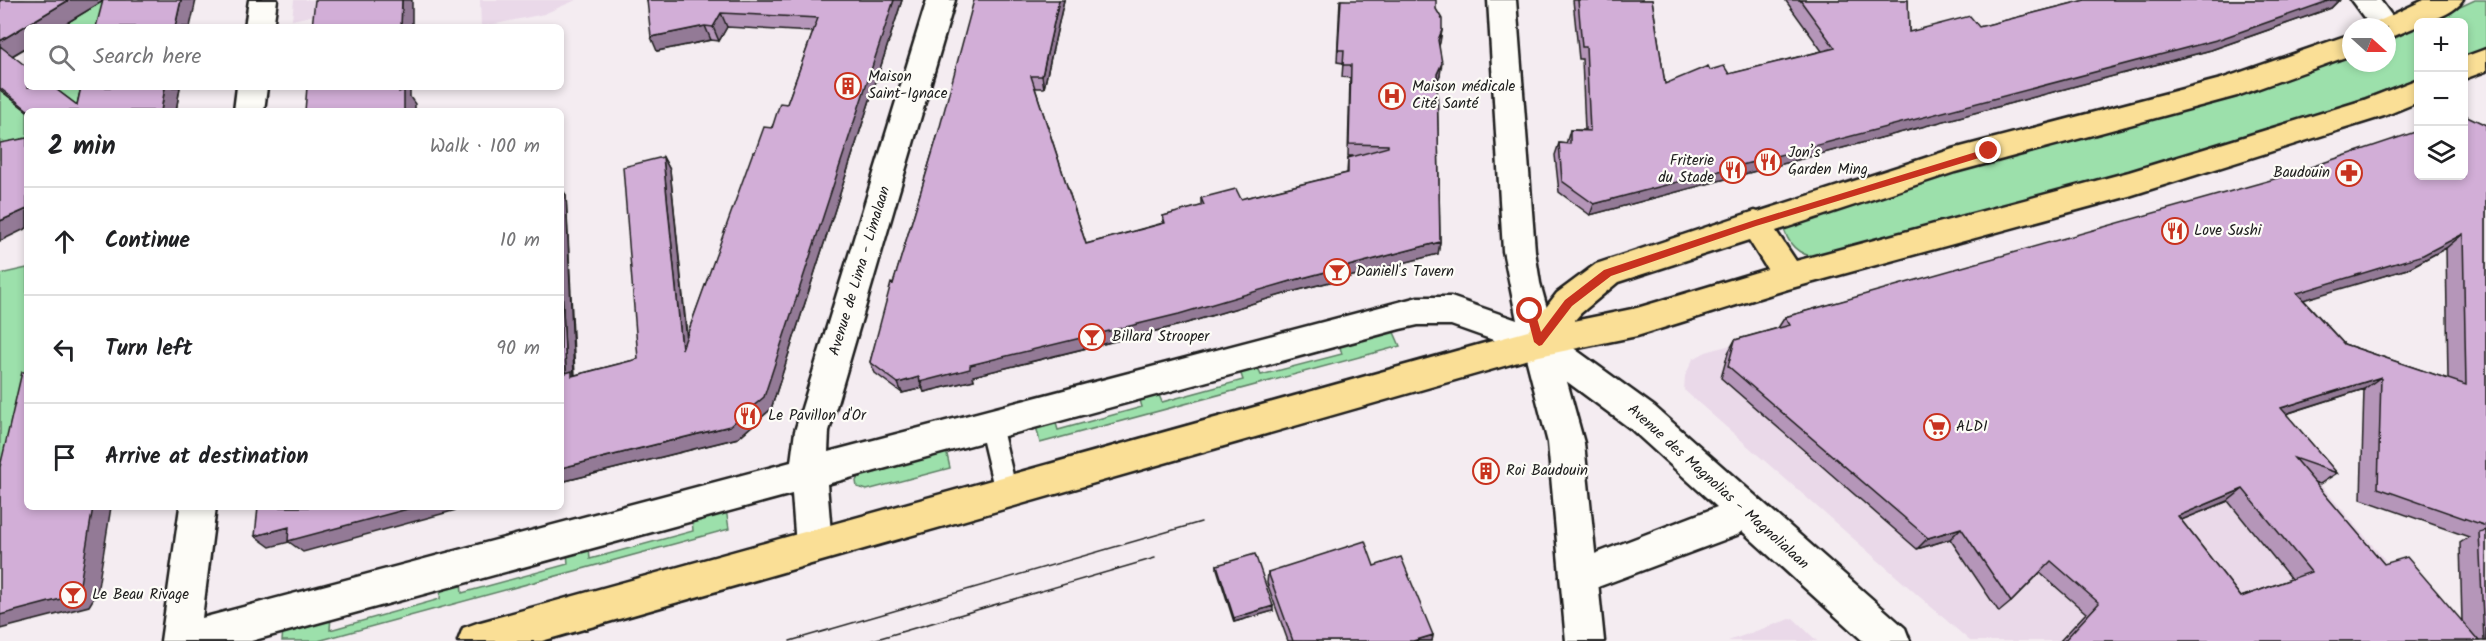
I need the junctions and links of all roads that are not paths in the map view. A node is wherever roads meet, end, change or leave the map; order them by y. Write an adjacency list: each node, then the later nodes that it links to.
1 (263, 0): 7 (street)
2 (941, 0): 19 (street, Avenue de Lima - Limalaan)
3 (1502, 0): 17 (street)
4 (2365, 0): 6 (street)
5 (2449, 0): 8 (main road)
6 (2379, 18)
7 (260, 24)
8 (2396, 24)
9 (2342, 47): 15 (main road)
10 (2486, 59): 11 (main road)
11 (2468, 67)
12 (252, 90): 14 (street)
13 (2414, 93): 16 (main road)
14 (249, 108)
15 (1755, 223): 16 (main road); 17 (main road)
16 (1788, 276): 17 (main road)
17 (1539, 342): 18 (street, Avenue des Magnolias - Magnolialaan); 20 (main road); 21 (street, Avenue des Magnolias - Magnolialaan); 24 (street)
18 (990, 425): 19 (street, Avenue des Magnolias - Magnolialaan); 20 (lane)
19 (808, 474): 23 (street, Avenue de Lima - Limalaan); 25 (street, Avenue des Magnolias - Magnolialaan)
20 (1006, 492): 23 (main road)
21 (1744, 508): 24 (street); 28 (street, Avenue des Magnolias - Magnolialaan)
22 (198, 510): 25 (street)
23 (814, 546): 26 (main road)
24 (1579, 577): 27 (street)
25 (182, 641)
26 (477, 641)
27 (1585, 641)
28 (1891, 641)

